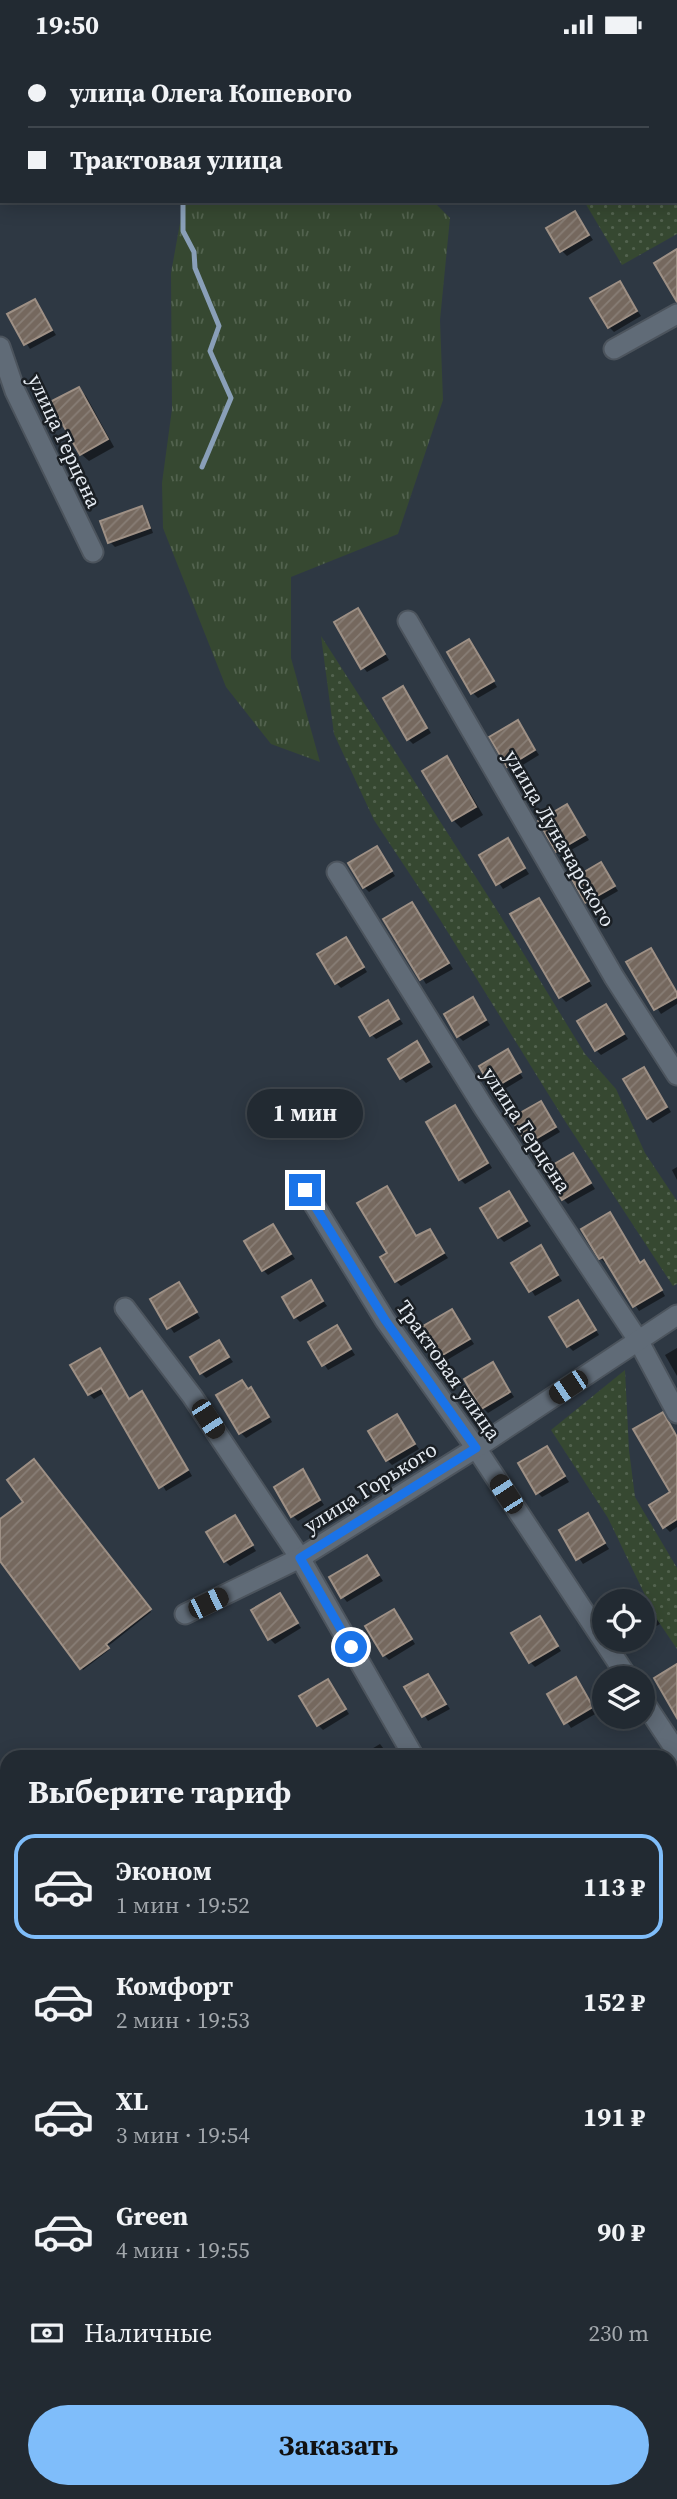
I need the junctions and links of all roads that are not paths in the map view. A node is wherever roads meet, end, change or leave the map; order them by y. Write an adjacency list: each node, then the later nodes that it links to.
1 (677, 314): 3 (street)
2 (0, 347): 4 (street, улица Герцена)
3 (614, 349)
4 (93, 552)
5 (408, 621): 7 (street, улица Луначарского)
6 (337, 872): 11 (street, улица Герцена)
7 (677, 1075)
8 (305, 1190): 13 (street, Трактовая улица)
9 (125, 1308): 14 (street)
10 (677, 1315): 11 (street, улица Горького)
11 (638, 1340): 12 (street, улица Герцена); 13 (street, улица Горького)
12 (677, 1413)
13 (476, 1448): 14 (street, улица Горького); 16 (street, Трактовая улица)
14 (300, 1558): 15 (street, улица Горького); 18 (street)
15 (185, 1614)
16 (620, 1666)
17 (655, 1719): 19 (street)
18 (410, 1750)
19 (676, 1750)

